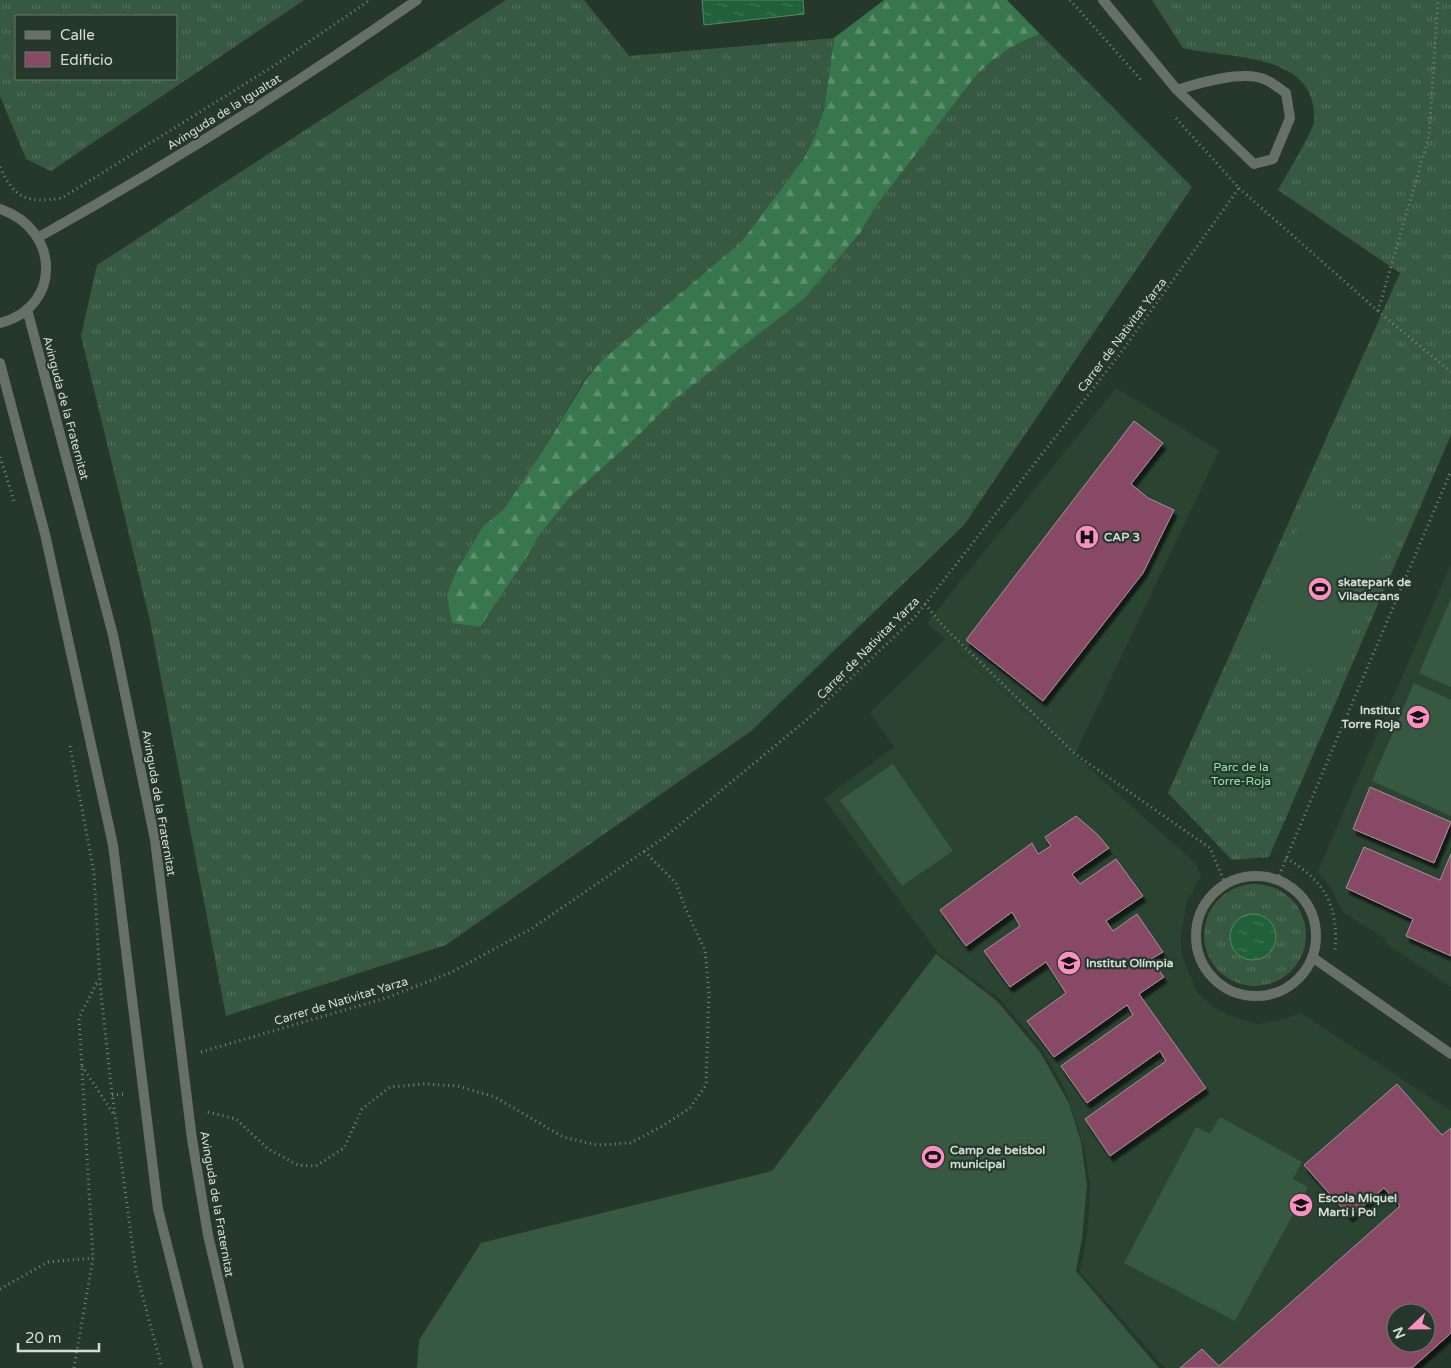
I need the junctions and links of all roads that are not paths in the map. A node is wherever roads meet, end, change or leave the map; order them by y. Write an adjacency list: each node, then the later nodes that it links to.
1 (417, 0): 5 (street, Avinguda de la Igualtat)
2 (1102, 0): 3 (street)
3 (1178, 90): 3 (street)
4 (0, 208): 5 (street)
5 (39, 237): 6 (street)
6 (27, 309): 7 (street); 12 (street, Avinguda de la Fraternitat)
7 (0, 323)
8 (0, 362): 11 (street)
9 (1312, 957): 9 (street); 10 (street)
10 (1451, 1054)
11 (198, 1368)
12 (240, 1368)

